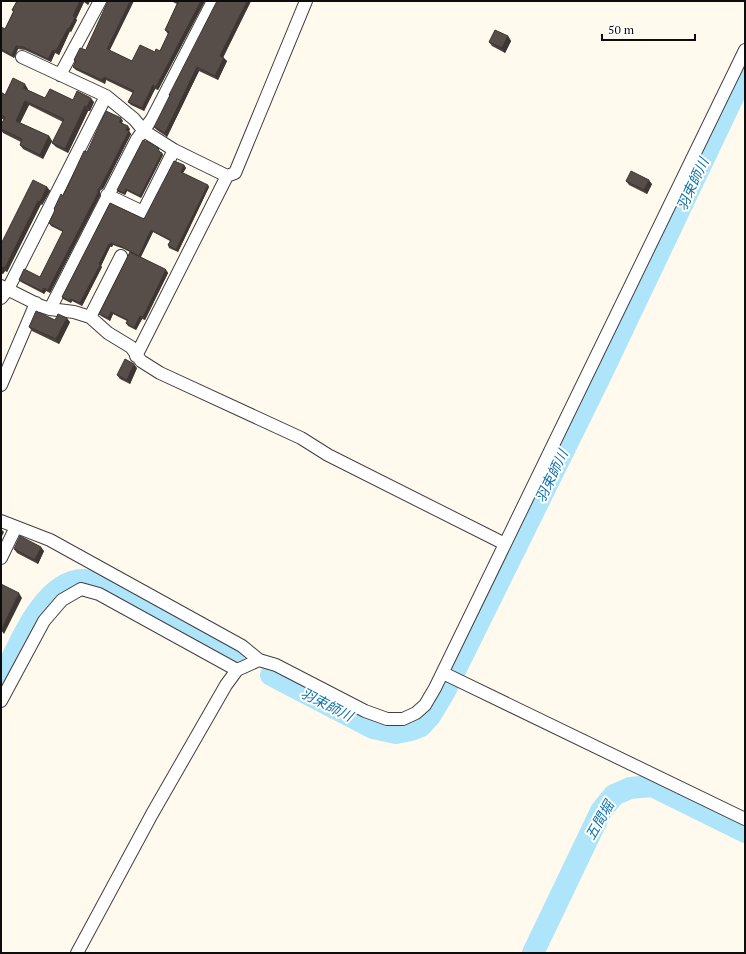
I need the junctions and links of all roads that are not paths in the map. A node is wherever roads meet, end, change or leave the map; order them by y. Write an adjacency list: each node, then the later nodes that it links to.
1 (100, 1): 6 (street)
2 (212, 1): 8 (street)
3 (306, 1): 10 (street)
4 (745, 50): 21 (street)
5 (22, 57): 6 (street)
6 (60, 75): 7 (street)
7 (106, 96): 8 (street); 13 (street)
8 (144, 131): 9 (street); 11 (street)
9 (174, 150): 10 (street); 11 (street)
10 (228, 176): 17 (street)
11 (107, 196): 15 (street)
12 (121, 256): 16 (street)
13 (3, 291): 14 (street)
14 (36, 303): 15 (street); 18 (street)
15 (50, 308): 16 (street)
16 (90, 317): 17 (street)
17 (136, 356): 21 (street)
18 (1, 385)
19 (1, 520): 20 (street)
20 (16, 527): 22 (street); 23 (street)
21 (505, 544): 25 (street)
22 (1, 556)
23 (259, 660): 24 (street); 25 (street)
24 (237, 670): 26 (street); 28 (street)
25 (443, 673): 27 (street)
26 (1, 701)
27 (745, 819)
28 (77, 953)

